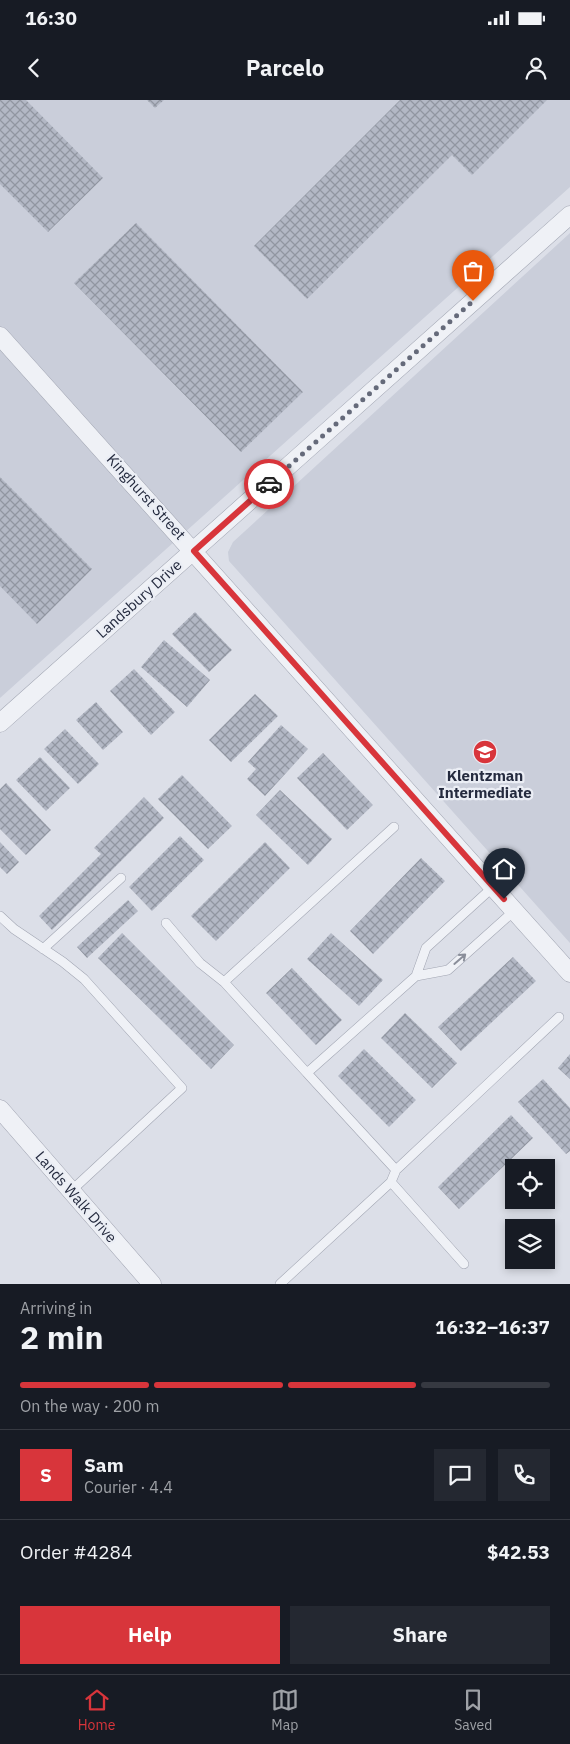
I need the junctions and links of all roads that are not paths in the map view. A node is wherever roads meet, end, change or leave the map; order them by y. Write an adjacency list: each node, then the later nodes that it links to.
1 (570, 215): 3 (street, Landsbury Drive)
2 (0, 336): 3 (street, Kinghurst Street)
3 (194, 551): 4 (street, Landsbury Drive); 7 (street, Kinghurst Street)
4 (0, 723)
5 (394, 827): 14 (lane)
6 (121, 878): 11 (lane)
7 (493, 887): 8 (street, Kinghurst Street); 13 (lane)
8 (514, 911): 12 (street, Kinghurst Street); 13 (lane, one-way to 8)
9 (0, 916): 11 (lane)
10 (166, 923): 14 (lane)
11 (43, 949): 20 (lane)
12 (570, 973)
13 (416, 976): 16 (lane)
14 (224, 982): 16 (lane)
15 (559, 1017): 18 (lane)
16 (307, 1073): 18 (lane)
17 (0, 1110): 20 (street, Lands Walk Drive)
18 (396, 1170): 19 (lane)
19 (391, 1182): 21 (lane); 23 (lane)
20 (71, 1191): 22 (street, Lands Walk Drive)
21 (464, 1264)
22 (152, 1284)
23 (280, 1284)

